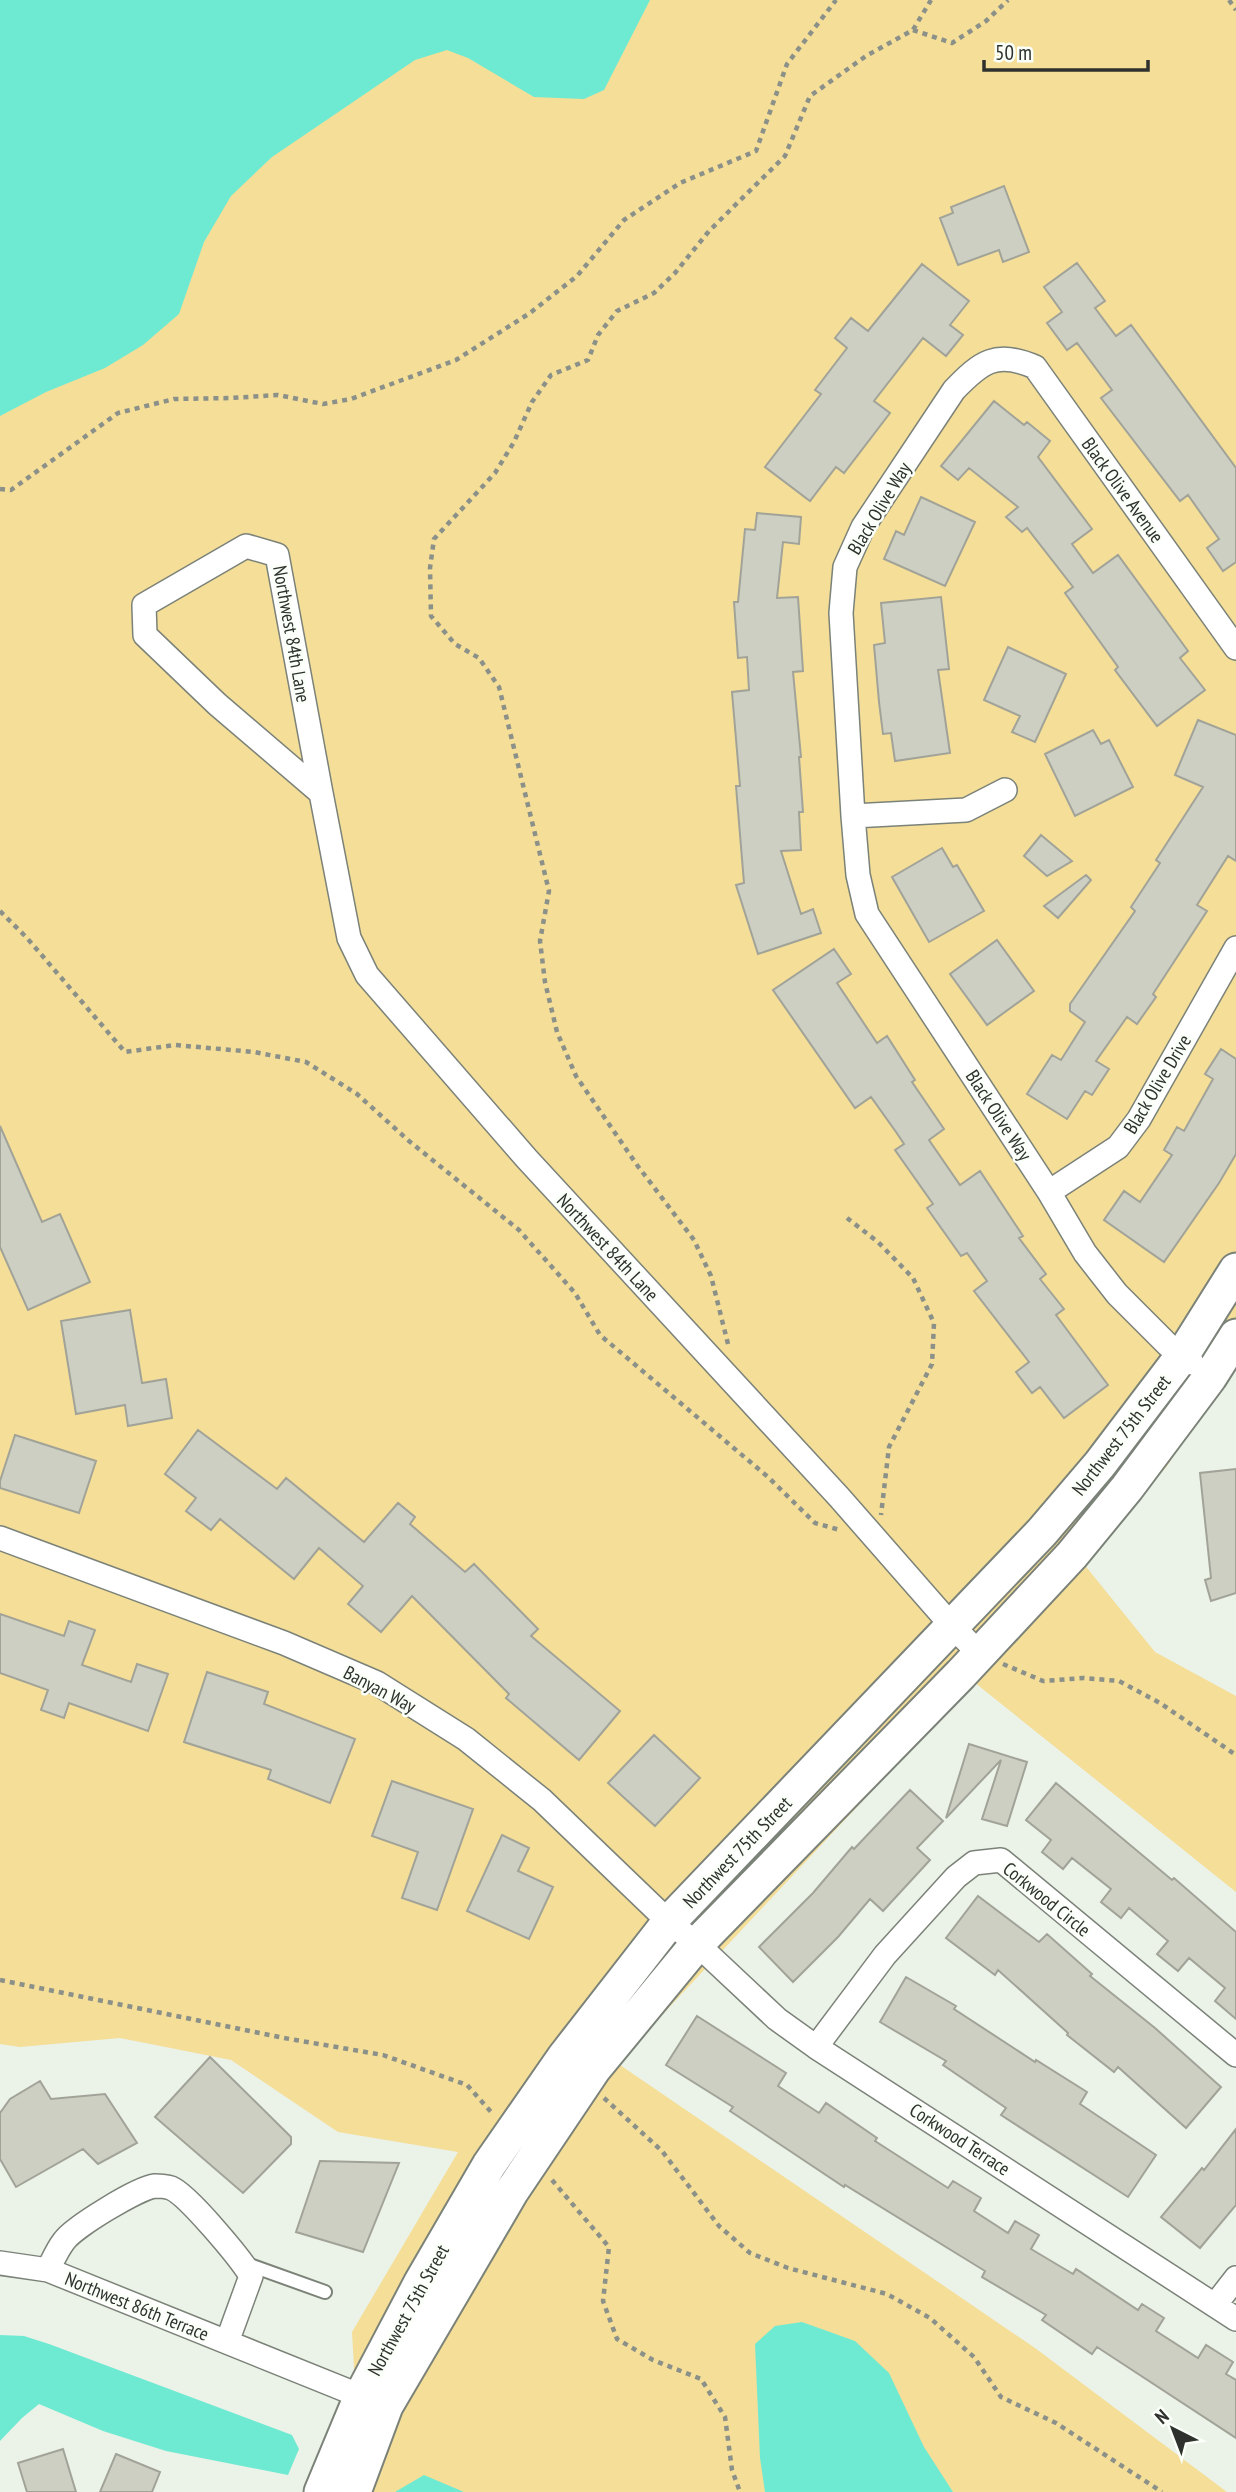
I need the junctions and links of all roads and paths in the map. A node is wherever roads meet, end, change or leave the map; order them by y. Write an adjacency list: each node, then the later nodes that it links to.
1 (836, 0): 8 (path)
2 (931, 0): 6 (path)
3 (1008, 0): 6 (path)
4 (1229, 0): 5 (path)
5 (1236, 10)
6 (913, 30): 19 (path)
7 (994, 359): 9 (street, Black Olive Avenue); 12 (street, Black Olive Way)
8 (0, 489)
9 (1236, 648)
10 (1005, 790): 12 (street)
11 (321, 793): 11 (street, Northwest 84th Lane); 23 (street, Northwest 84th Lane)
12 (853, 816): 15 (street, Black Olive Way)
13 (0, 911): 23 (path)
14 (1236, 948): 15 (street, Black Olive Drive)
15 (1049, 1192): 20 (street, Black Olive Way)
16 (847, 1218): 23 (path)
17 (1236, 1270): 20 (street, Northwest 75th Street)
18 (1236, 1336): 21 (street, Northwest 75th Street)
19 (729, 1346)
20 (1182, 1356): 21 (street, Black Olive Way); 24 (street, Northwest 75th Street)
21 (1210, 1377): 25 (street, Northwest 75th Street)
22 (0, 1538): 27 (street, Banyan Way)
23 (878, 1543): 24 (street, Northwest 84th Lane)
24 (952, 1626): 25 (street, Northwest 84th Lane); 27 (street, Northwest 75th Street)
25 (980, 1654): 26 (path); 28 (street, Northwest 75th Street)
26 (1236, 1755)
27 (669, 1922): 28 (street, Banyan Way); 33 (street, Northwest 75th Street)
28 (697, 1944): 30 (street, Corkwood Terrace); 32 (street, Northwest 75th Street)
29 (0, 1980): 33 (path)
30 (816, 2047): 31 (street, Corkwood Circle); 40 (street, Corkwood Terrace)
31 (1236, 2055)
32 (585, 2081): 34 (street, Northwest 75th Street); 47 (path)
33 (511, 2134): 43 (street, Northwest 75th Street)
34 (534, 2160): 43 (street, Northwest 75th Street); 46 (path)
35 (0, 2263): 37 (street, Northwest 86th Terrace)
36 (243, 2263): 37 (street, Northwest 86th Terrace); 39 (lane); 42 (street, Northwest 86th Terrace)
37 (48, 2270): 42 (street, Northwest 86th Terrace)
38 (1236, 2278): 40 (street)
39 (325, 2292)
40 (1215, 2305): 41 (street, Corkwood Terrace)
41 (1236, 2319)
42 (227, 2342): 43 (street, Northwest 86th Terrace)
43 (373, 2401): 44 (street, Northwest 75th Street); 45 (street, Northwest 75th Street)
44 (321, 2492)
45 (354, 2492)
46 (740, 2492)
47 (1162, 2492)

